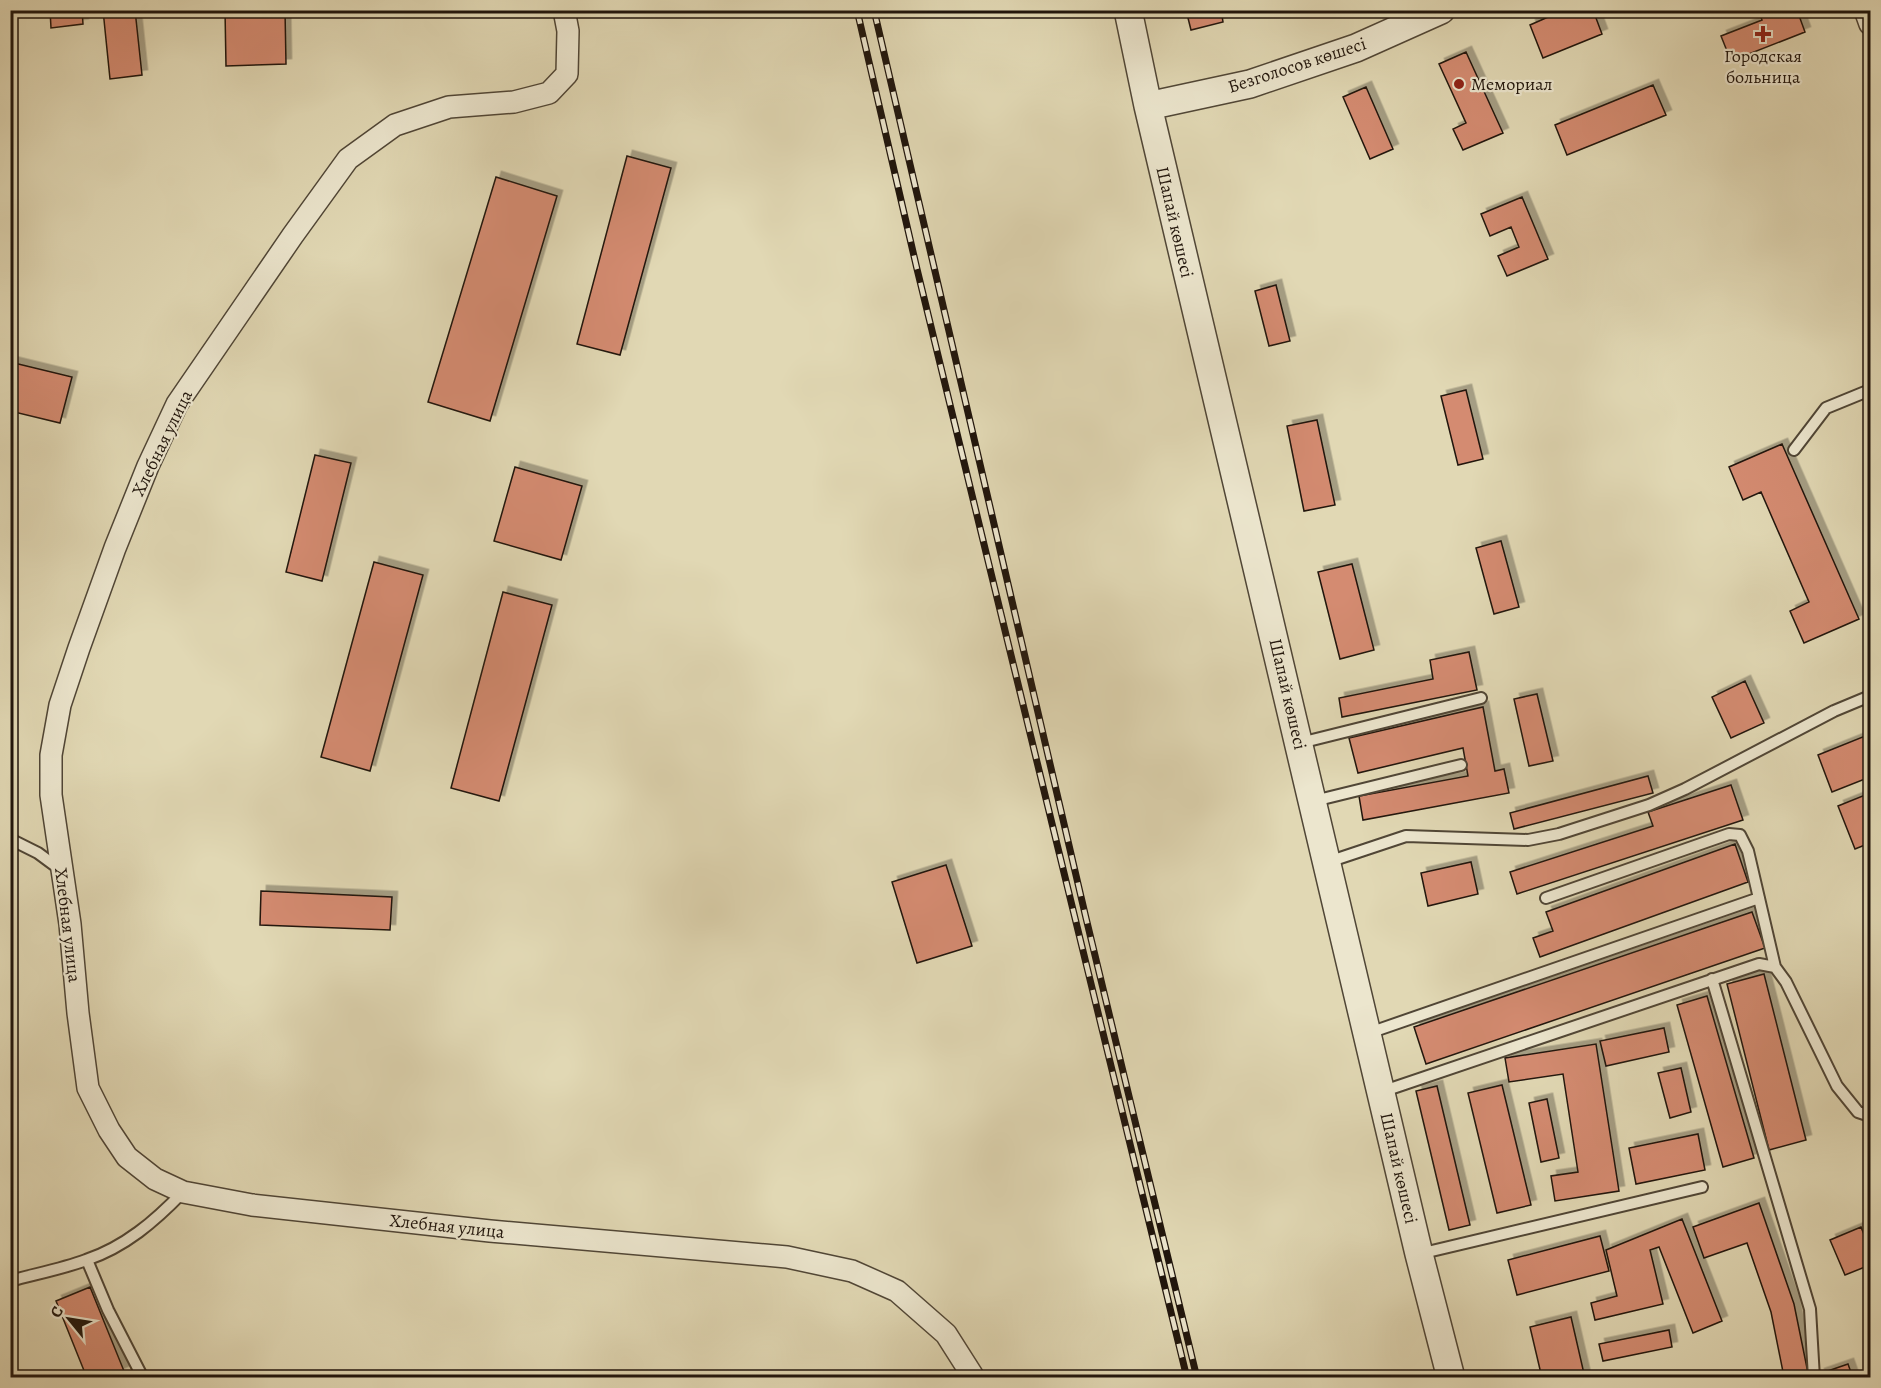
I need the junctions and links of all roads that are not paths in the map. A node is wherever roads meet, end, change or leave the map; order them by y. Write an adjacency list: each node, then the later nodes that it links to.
1 (564, 10): 16 (street, Хлебная улица)
2 (1128, 10): 6 (street, Шапай көшесі)
3 (1441, 10): 6 (street, Безголосов көшесі)
4 (1865, 10): 5 (street)
5 (1870, 24)
6 (1148, 106): 11 (street, Шапай көшесі)
7 (1870, 390): 8 (lane)
8 (1794, 450)
9 (1870, 696): 15 (lane)
10 (1481, 699): 11 (lane)
11 (1299, 743): 13 (street, Шапай көшесі)
12 (1461, 765): 13 (lane)
13 (1313, 801): 15 (street, Шапай көшесі)
14 (10, 839): 16 (lane)
15 (1327, 862): 21 (street, Шапай көшесі)
16 (62, 871): 25 (street, Хлебная улица)
17 (1546, 898): 18 (lane)
18 (1759, 898): 19 (lane); 21 (lane)
19 (1776, 967): 20 (lane); 23 (lane)
20 (1712, 979): 22 (lane); 32 (lane)
21 (1368, 1034): 22 (street, Шапай көшесі)
22 (1381, 1092): 26 (street, Шапай көшесі)
23 (1870, 1116)
24 (1702, 1187): 26 (lane)
25 (183, 1192): 27 (lane); 30 (street, Хлебная улица)
26 (1419, 1254): 31 (street, Шапай көшесі)
27 (87, 1260): 28 (lane); 29 (lane)
28 (10, 1281)
29 (143, 1377)
30 (974, 1377)
31 (1451, 1377)
32 (1814, 1377)

